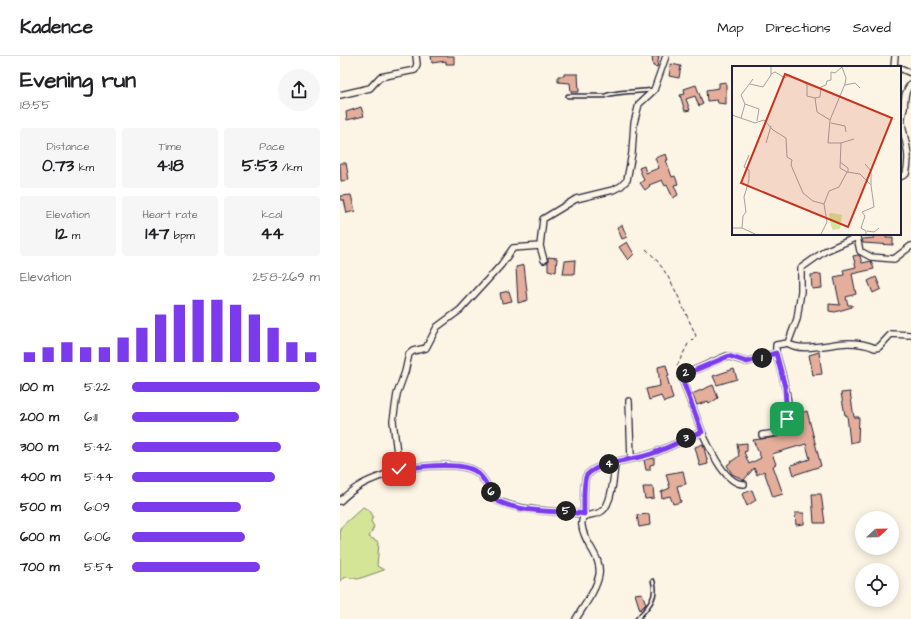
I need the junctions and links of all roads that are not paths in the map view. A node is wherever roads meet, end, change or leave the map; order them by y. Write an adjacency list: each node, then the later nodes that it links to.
1 (416, 56): 9 (street)
2 (666, 56): 8 (street)
3 (895, 56): 4 (street)
4 (894, 66)
5 (901, 68): 6 (street)
6 (911, 73)
7 (911, 84): 11 (street)
8 (654, 90): 10 (lane); 13 (street)
9 (340, 95)
10 (568, 96)
11 (901, 176)
12 (856, 236): 14 (street); 17 (street)
13 (540, 246): 15 (street); 24 (street)
14 (911, 246)
15 (544, 260)
16 (911, 335): 17 (street)
17 (788, 343): 18 (street)
18 (776, 353): 20 (street); 21 (street)
19 (628, 401): 22 (street)
20 (702, 432): 22 (street); 25 (street)
21 (762, 435)
22 (631, 458): 23 (street)
23 (615, 463): 27 (street); 27 (street)
24 (399, 469): 26 (street); 27 (street)
25 (744, 484)
26 (340, 501)
27 (584, 516): 29 (street)
28 (653, 581): 30 (lane)
29 (576, 619)
30 (636, 619)

